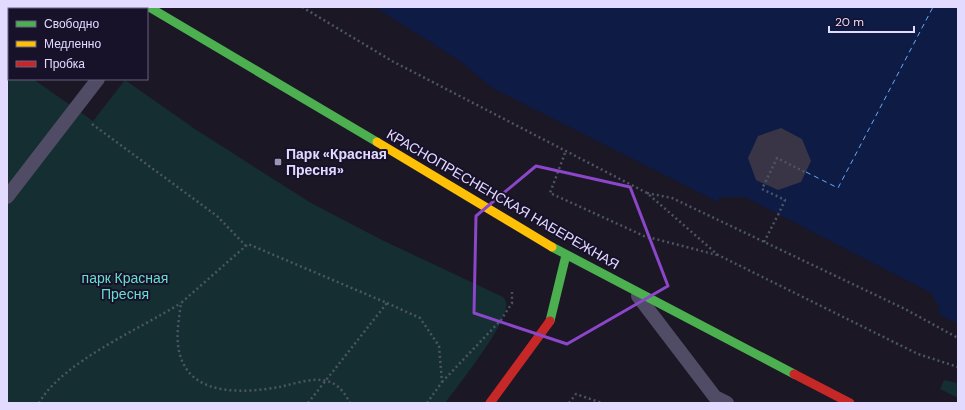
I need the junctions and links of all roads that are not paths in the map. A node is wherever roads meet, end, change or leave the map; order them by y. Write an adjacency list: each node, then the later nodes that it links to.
1 (149, 10): 4 (main road, КРАСНОПРЕСНЕНСКАЯ НАБЕРЕЖНАЯ)
2 (97, 80): 3 (lane)
3 (7, 197)
4 (566, 255): 5 (main road, КРАСНОПРЕСНЕНСКАЯ НАБЕРЕЖНАЯ); 6 (main road)
5 (633, 290): 7 (lane); 8 (main road, КРАСНОПРЕСНЕНСКАЯ НАБЕРЕЖНАЯ)
6 (490, 403)
7 (727, 403)
8 (850, 403)

